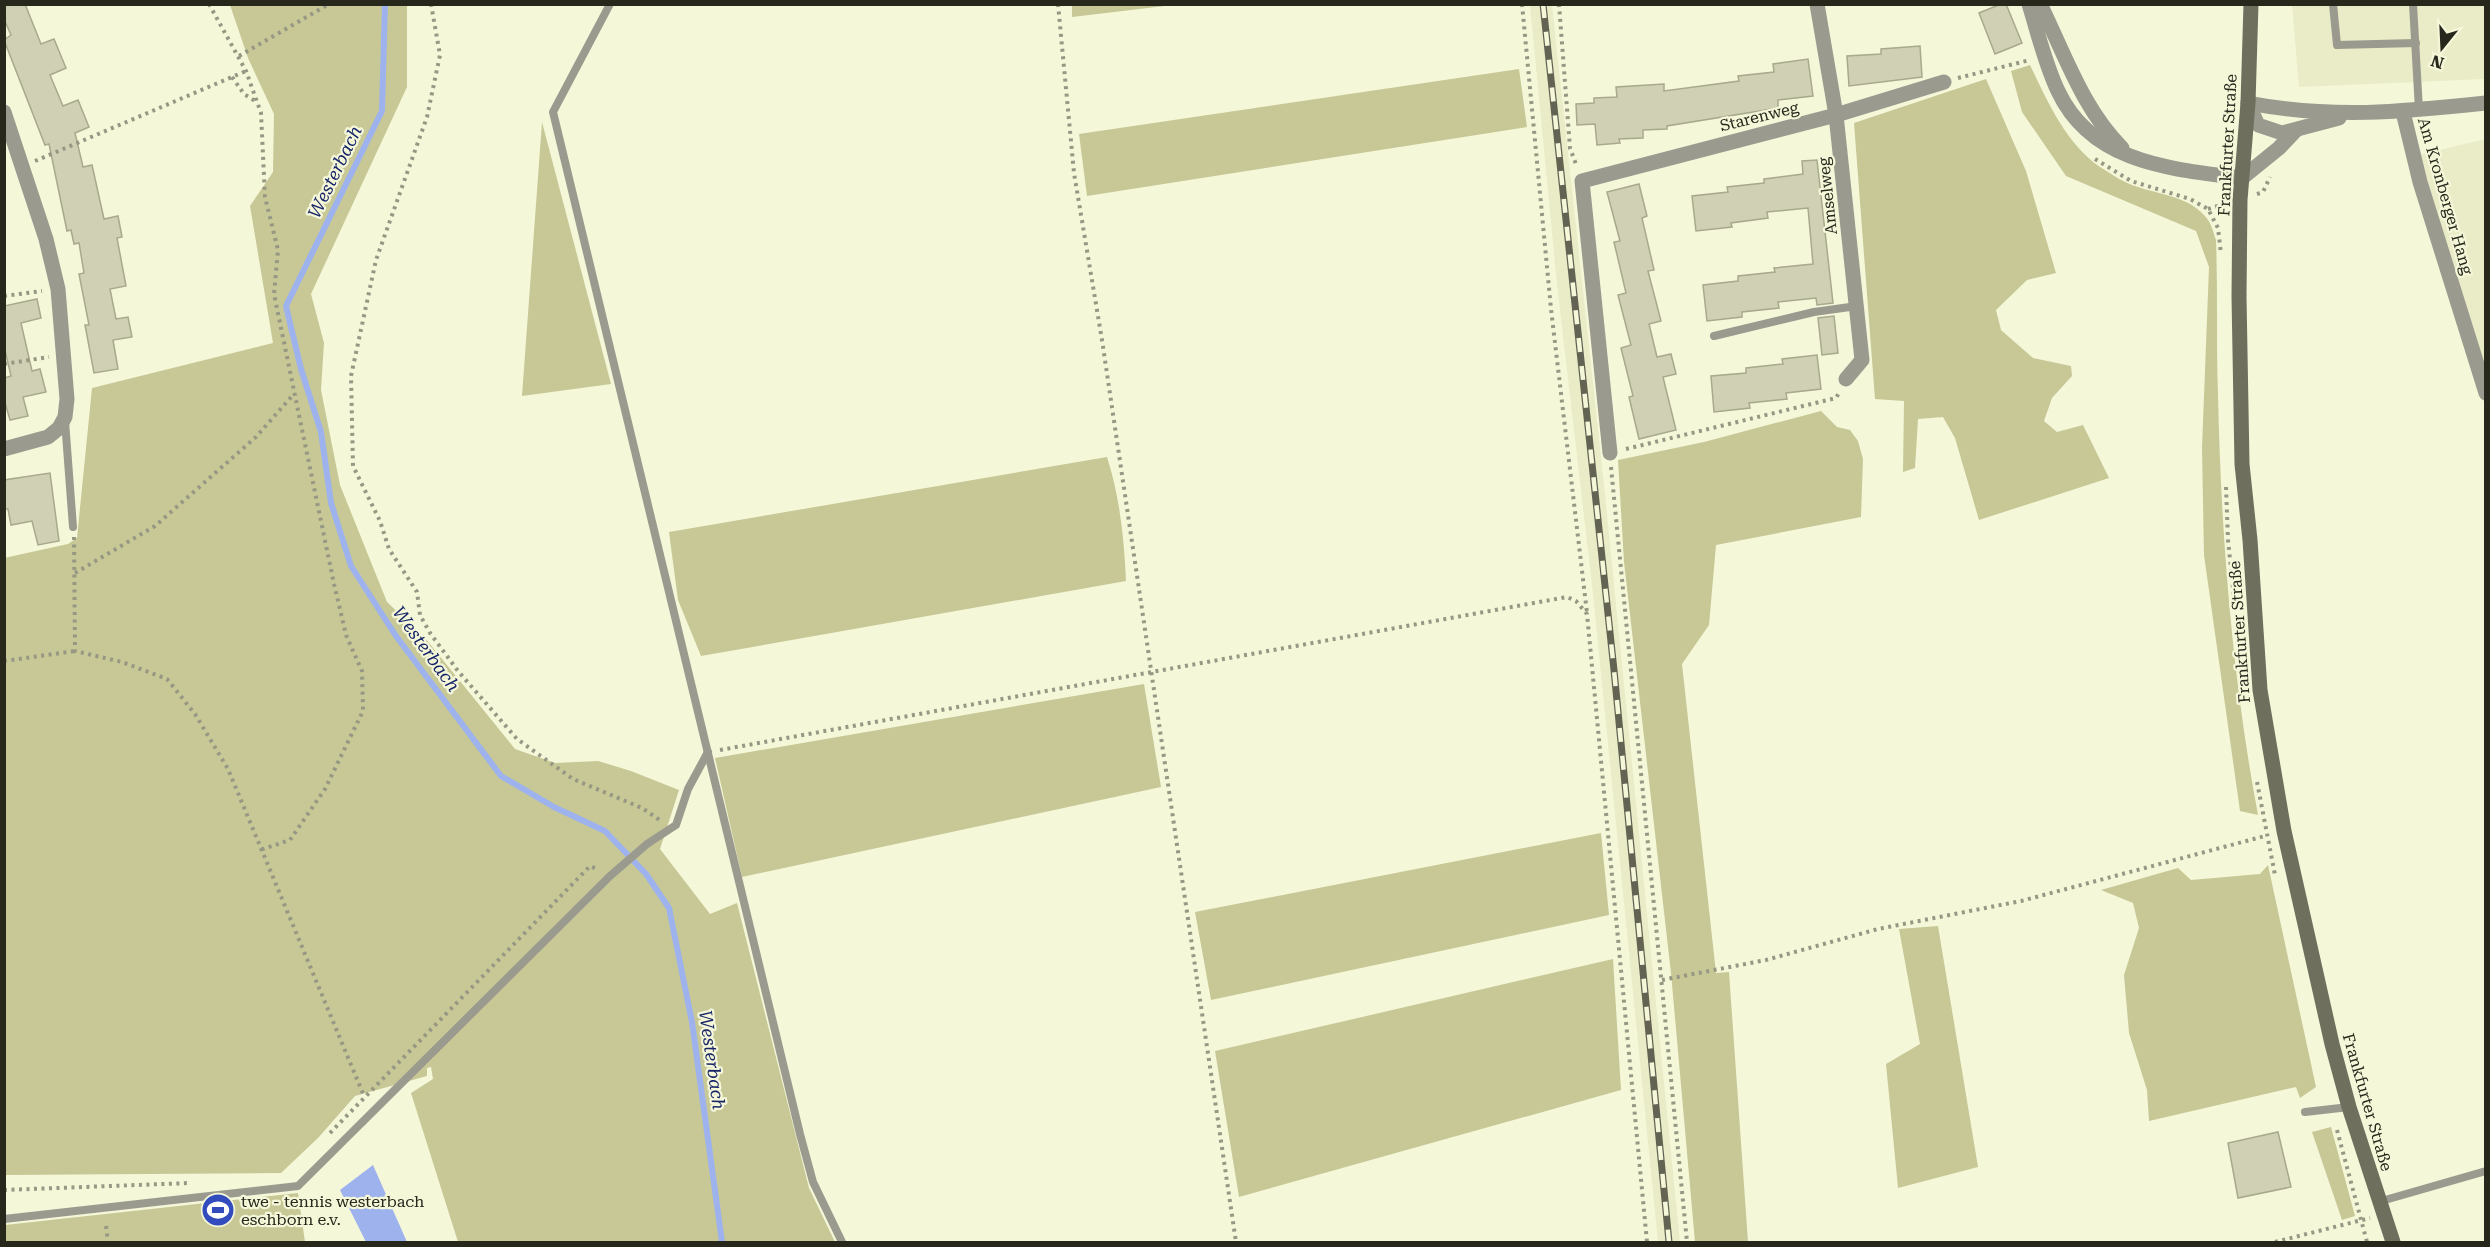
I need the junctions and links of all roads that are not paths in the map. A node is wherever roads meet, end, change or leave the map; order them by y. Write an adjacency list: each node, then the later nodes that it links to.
1 (610, 4): 28 (lane)
2 (1817, 4): 15 (street, Amselweg)
3 (2029, 4): 18 (street)
4 (2038, 4): 18 (street)
5 (2251, 4): 10 (main road, Frankfurter Straße)
6 (2333, 4): 8 (lane)
7 (2413, 4): 8 (lane)
8 (2416, 43): 12 (lane)
9 (1944, 82): 15 (street, Starenweg)
10 (2248, 103): 16 (street, Am Kronberger Hang); 17 (street, Am Kronberger Hang); 19 (main road, Frankfurter Straße)
11 (2486, 103): 12 (street, Am Kronberger Hang)
12 (2419, 110): 14 (street, Am Kronberger Hang)
13 (4, 112): 24 (street)
14 (2403, 112): 16 (street, Am Kronberger Hang); 23 (street, Am Kronberger Hang)
15 (1836, 115): 20 (street, Amselweg); 26 (street, Starenweg)
16 (2348, 115): 17 (street, Am Kronberger Hang)
17 (2296, 130): 19 (street, Am Kronberger Hang)
18 (2133, 159): 19 (street)
19 (2242, 178): 29 (main road, Frankfurter Straße)
20 (1857, 306): 21 (lane); 22 (street, Amselweg)
21 (1714, 336)
22 (1846, 379)
23 (2486, 393)
24 (65, 417): 25 (street); 27 (lane)
25 (4, 449)
26 (1610, 453)
27 (73, 527)
28 (708, 752): 33 (lane); 34 (lane)
29 (2349, 1107): 30 (lane); 32 (main road, Frankfurter Straße)
30 (2305, 1112)
31 (2486, 1171): 32 (lane)
32 (2380, 1208): 35 (main road, Frankfurter Straße)
33 (4, 1219)
34 (843, 1242)
35 (2393, 1242)

